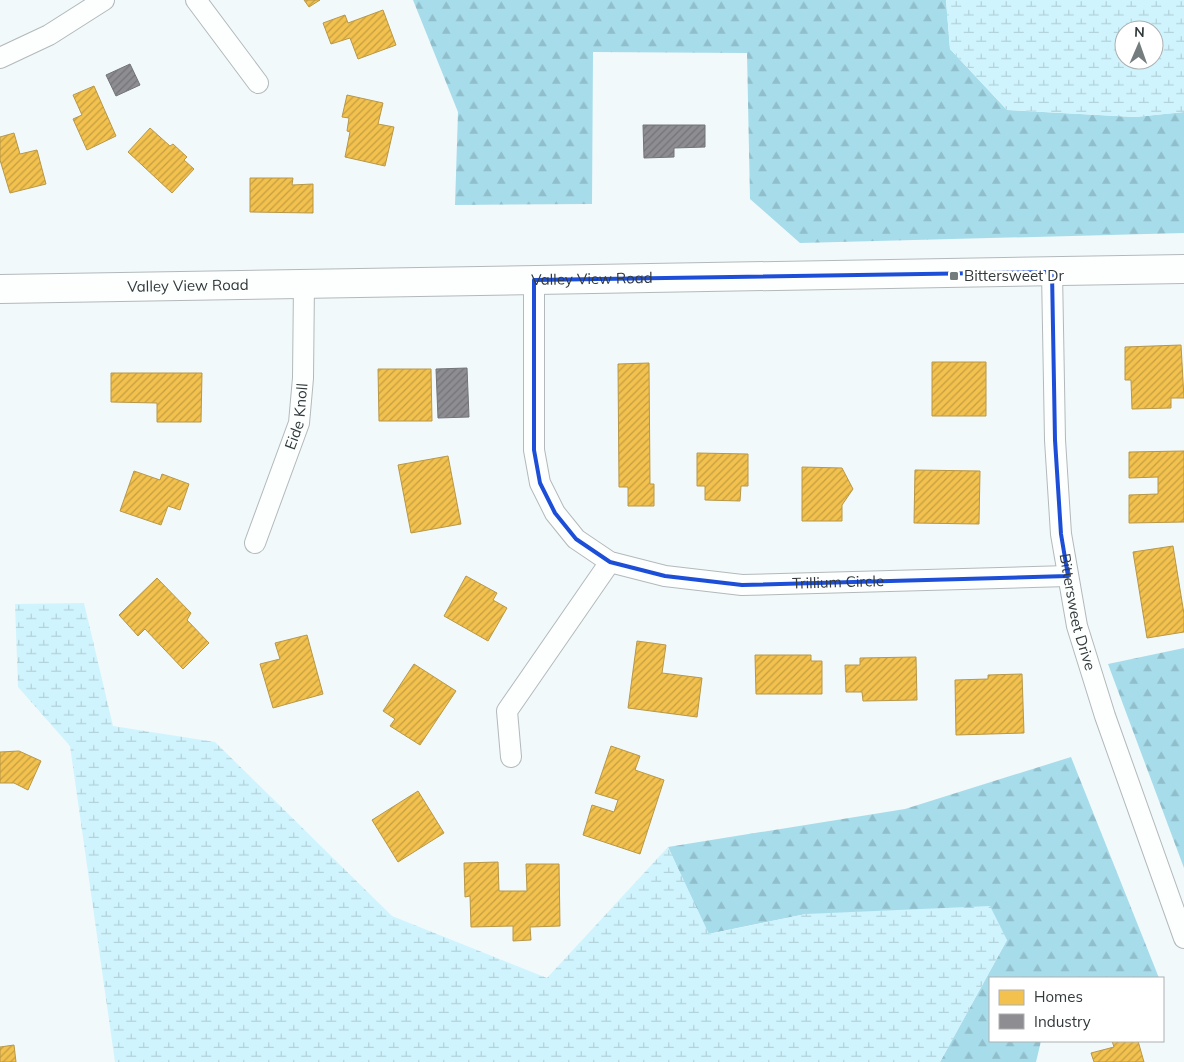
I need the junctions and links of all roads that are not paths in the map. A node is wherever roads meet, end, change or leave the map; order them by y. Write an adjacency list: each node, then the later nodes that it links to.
1 (104, 0): 3 (street)
2 (196, 0): 4 (street)
3 (0, 58)
4 (258, 83)
5 (1184, 269): 6 (main road, Valley View Road)
6 (1052, 272): 7 (main road, Valley View Road); 12 (street, Bittersweet Drive)
7 (534, 280): 8 (main road, Valley View Road); 11 (street, Trillium Circle)
8 (304, 283): 9 (main road, Valley View Road); 10 (street, Eide Knoll)
9 (0, 289)
10 (255, 543)
11 (610, 562): 12 (street, Trillium Circle); 13 (street)
12 (1068, 576): 14 (street, Bittersweet Drive)
13 (511, 757)
14 (1184, 938)

